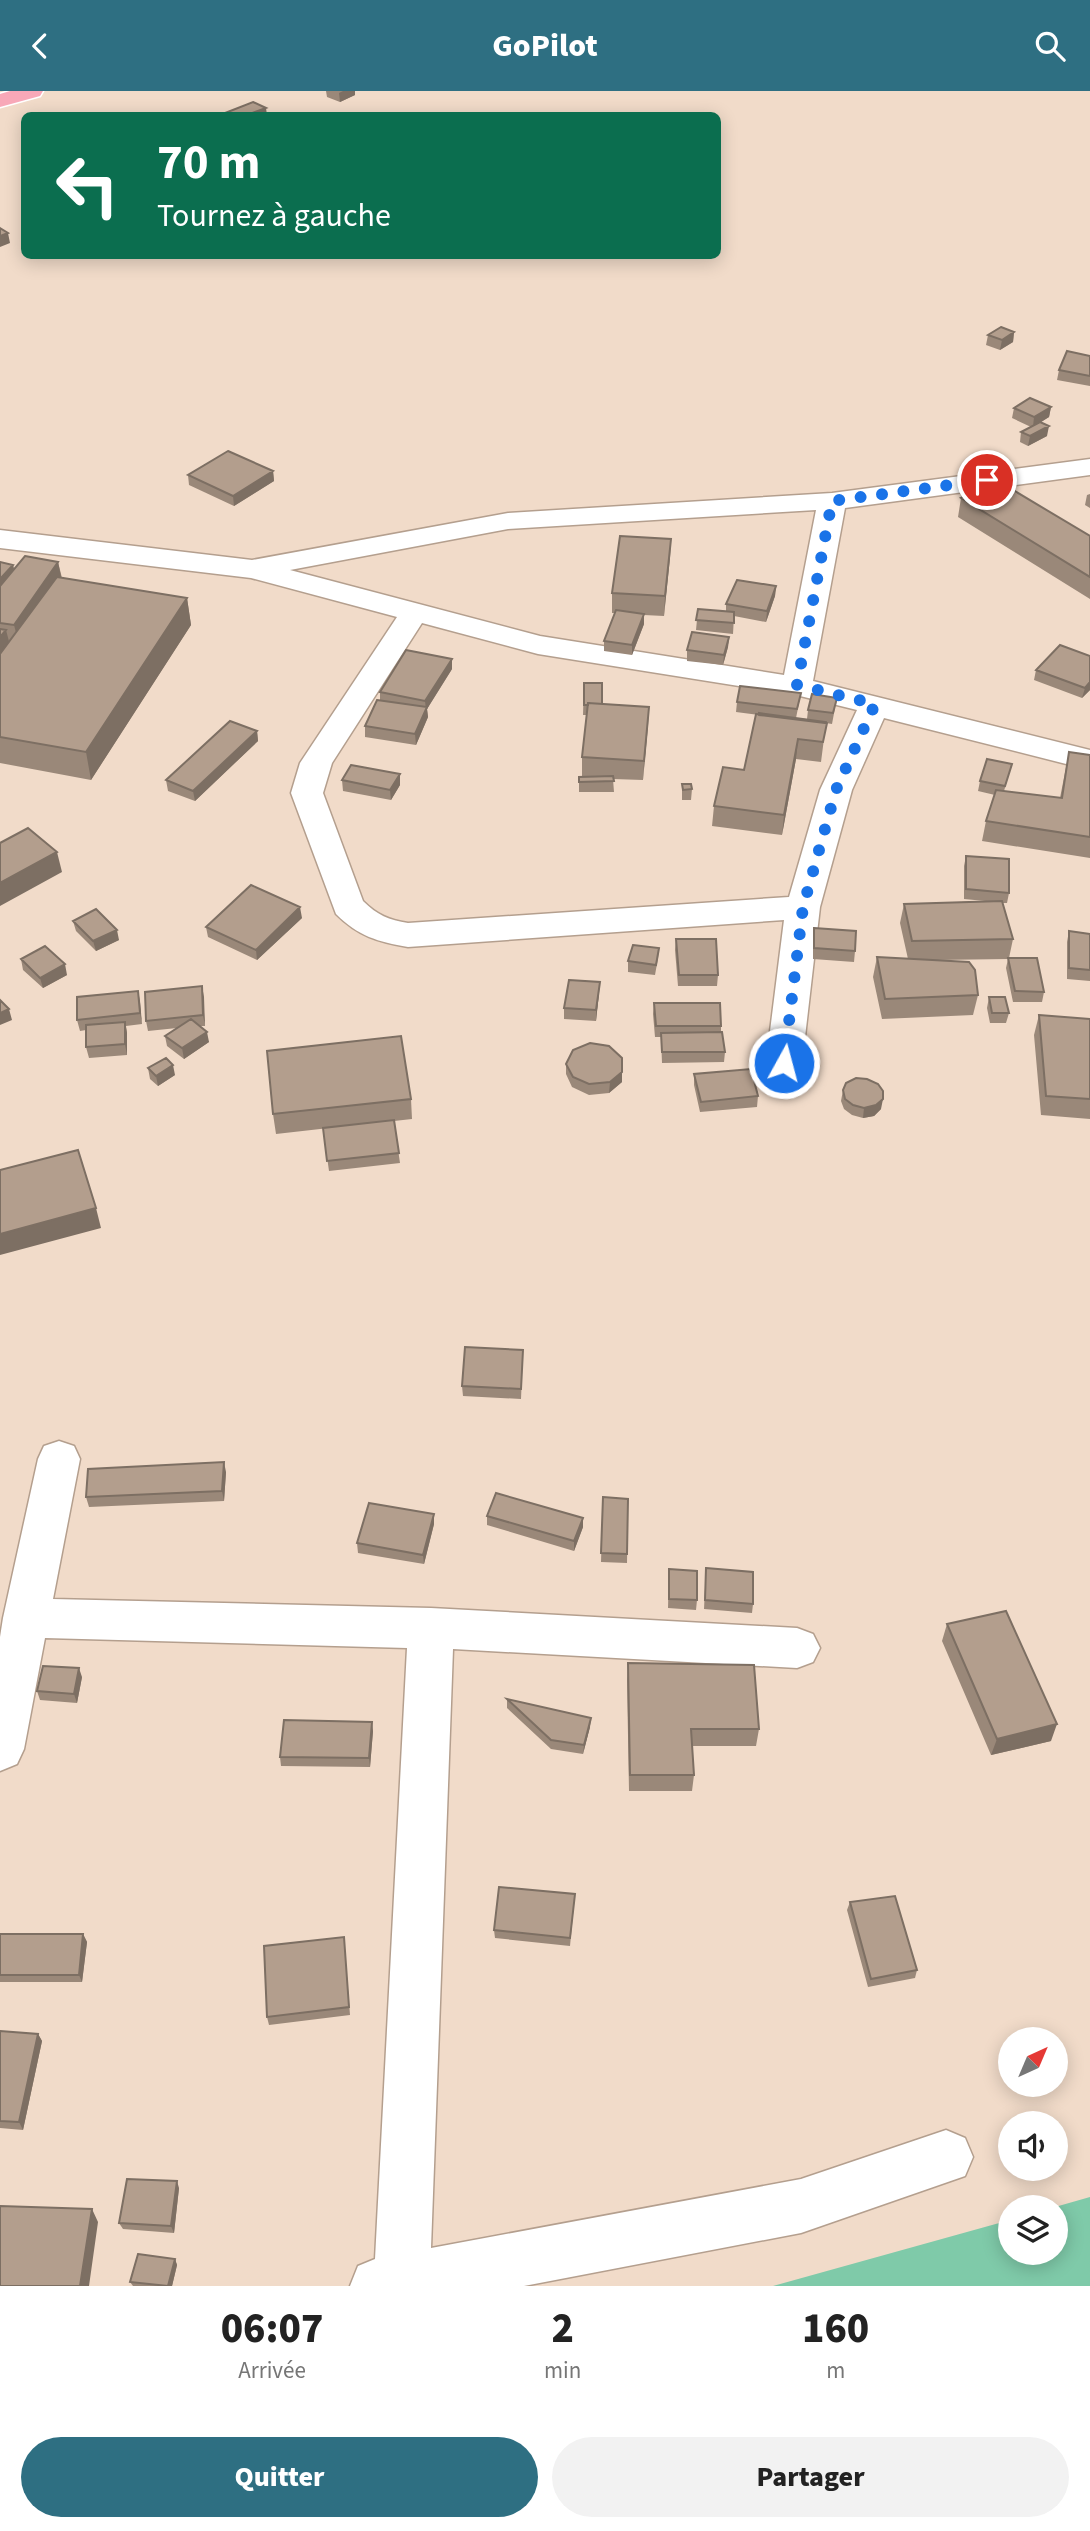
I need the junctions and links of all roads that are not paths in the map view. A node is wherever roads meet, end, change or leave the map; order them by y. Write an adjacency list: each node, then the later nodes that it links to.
1 (32, 91): 2 (main road)
2 (0, 101)
3 (1090, 467): 4 (street)
4 (832, 501): 6 (street); 8 (street)
5 (0, 539): 6 (street)
6 (252, 569): 7 (street)
7 (414, 613): 8 (street); 11 (street)
8 (797, 685): 9 (street)
9 (875, 704): 10 (street); 11 (street)
10 (1090, 760)
11 (803, 907): 12 (street)
12 (784, 1063)
13 (59, 1459): 14 (street)
14 (26, 1618): 15 (street); 17 (street)
15 (431, 1628): 16 (street); 19 (street)
16 (797, 1649)
17 (0, 1749)
18 (946, 2157): 19 (street)
19 (389, 2284)

